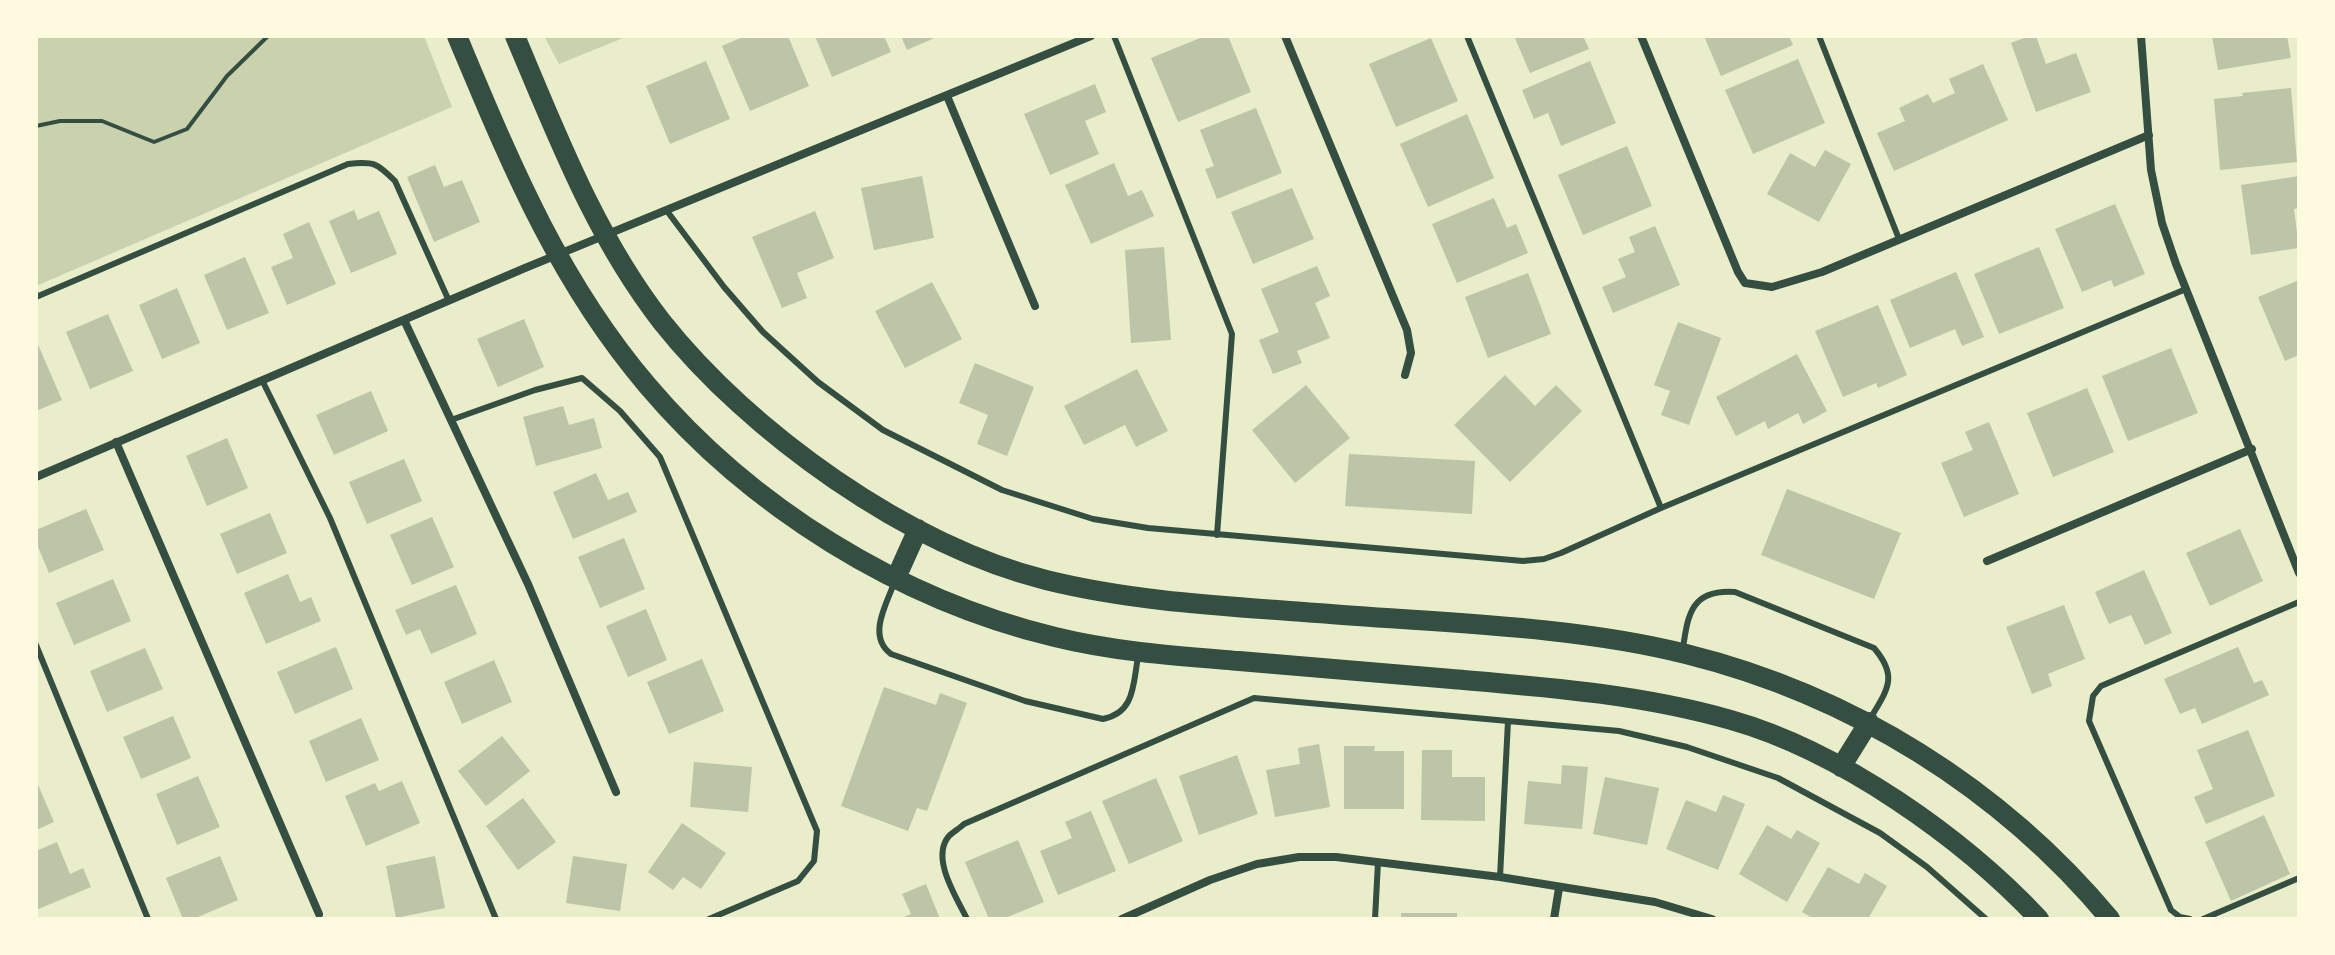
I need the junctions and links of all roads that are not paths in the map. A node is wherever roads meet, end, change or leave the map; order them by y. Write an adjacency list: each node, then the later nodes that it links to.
1 (457, 36): 15 (main road)
2 (515, 36): 13 (main road)
3 (1091, 36): 10 (street)
4 (1114, 36): 29 (lane)
5 (1285, 36): 21 (street)
6 (1467, 36): 27 (lane)
7 (1641, 36): 14 (street)
8 (1819, 36): 14 (lane)
9 (2141, 36): 11 (street)
10 (947, 96): 12 (street); 19 (street)
11 (2149, 135): 14 (street); 16 (street)
12 (667, 211): 13 (street); 29 (lane)
13 (604, 237): 15 (street); 28 (main road)
14 (1899, 239)
15 (556, 256): 18 (street); 32 (main road)
16 (2186, 289): 25 (street); 27 (lane)
17 (36, 297): 18 (lane)
18 (449, 301): 20 (street)
19 (1035, 306)
20 (404, 320): 22 (street); 23 (street)
21 (1405, 375)
22 (262, 380): 24 (street); 47 (lane)
23 (451, 420): 40 (street); 48 (lane)
24 (116, 442): 26 (street); 45 (street)
25 (2252, 449): 30 (street); 31 (street)
26 (36, 477)
27 (1661, 508): 29 (lane)
28 (918, 529): 32 (main road); 36 (main road)
29 (1217, 535)
30 (1987, 561)
31 (2299, 573)
32 (896, 578): 35 (main road); 35 (lane)
33 (2299, 602): 57 (lane)
34 (36, 645): 46 (lane)
35 (1139, 652): 39 (main road)
36 (1682, 653): 38 (main road); 38 (lane)
37 (1508, 721): 42 (lane); 49 (lane); 54 (lane)
38 (1869, 722): 39 (main road); 56 (main road)
39 (1841, 767): 55 (main road)
40 (616, 792)
41 (1378, 862): 42 (street); 50 (street); 51 (lane)
42 (1500, 877): 44 (street)
43 (2299, 878): 58 (lane)
44 (1559, 888): 52 (street); 53 (street)
45 (319, 914)
46 (148, 919)
47 (496, 919)
48 (709, 919)
49 (967, 919)
50 (1122, 919)
51 (1375, 919)
52 (1554, 919)
53 (1712, 919)
54 (1986, 919)
55 (2039, 919)
56 (2110, 919)
57 (2190, 919)
58 (2203, 919)

